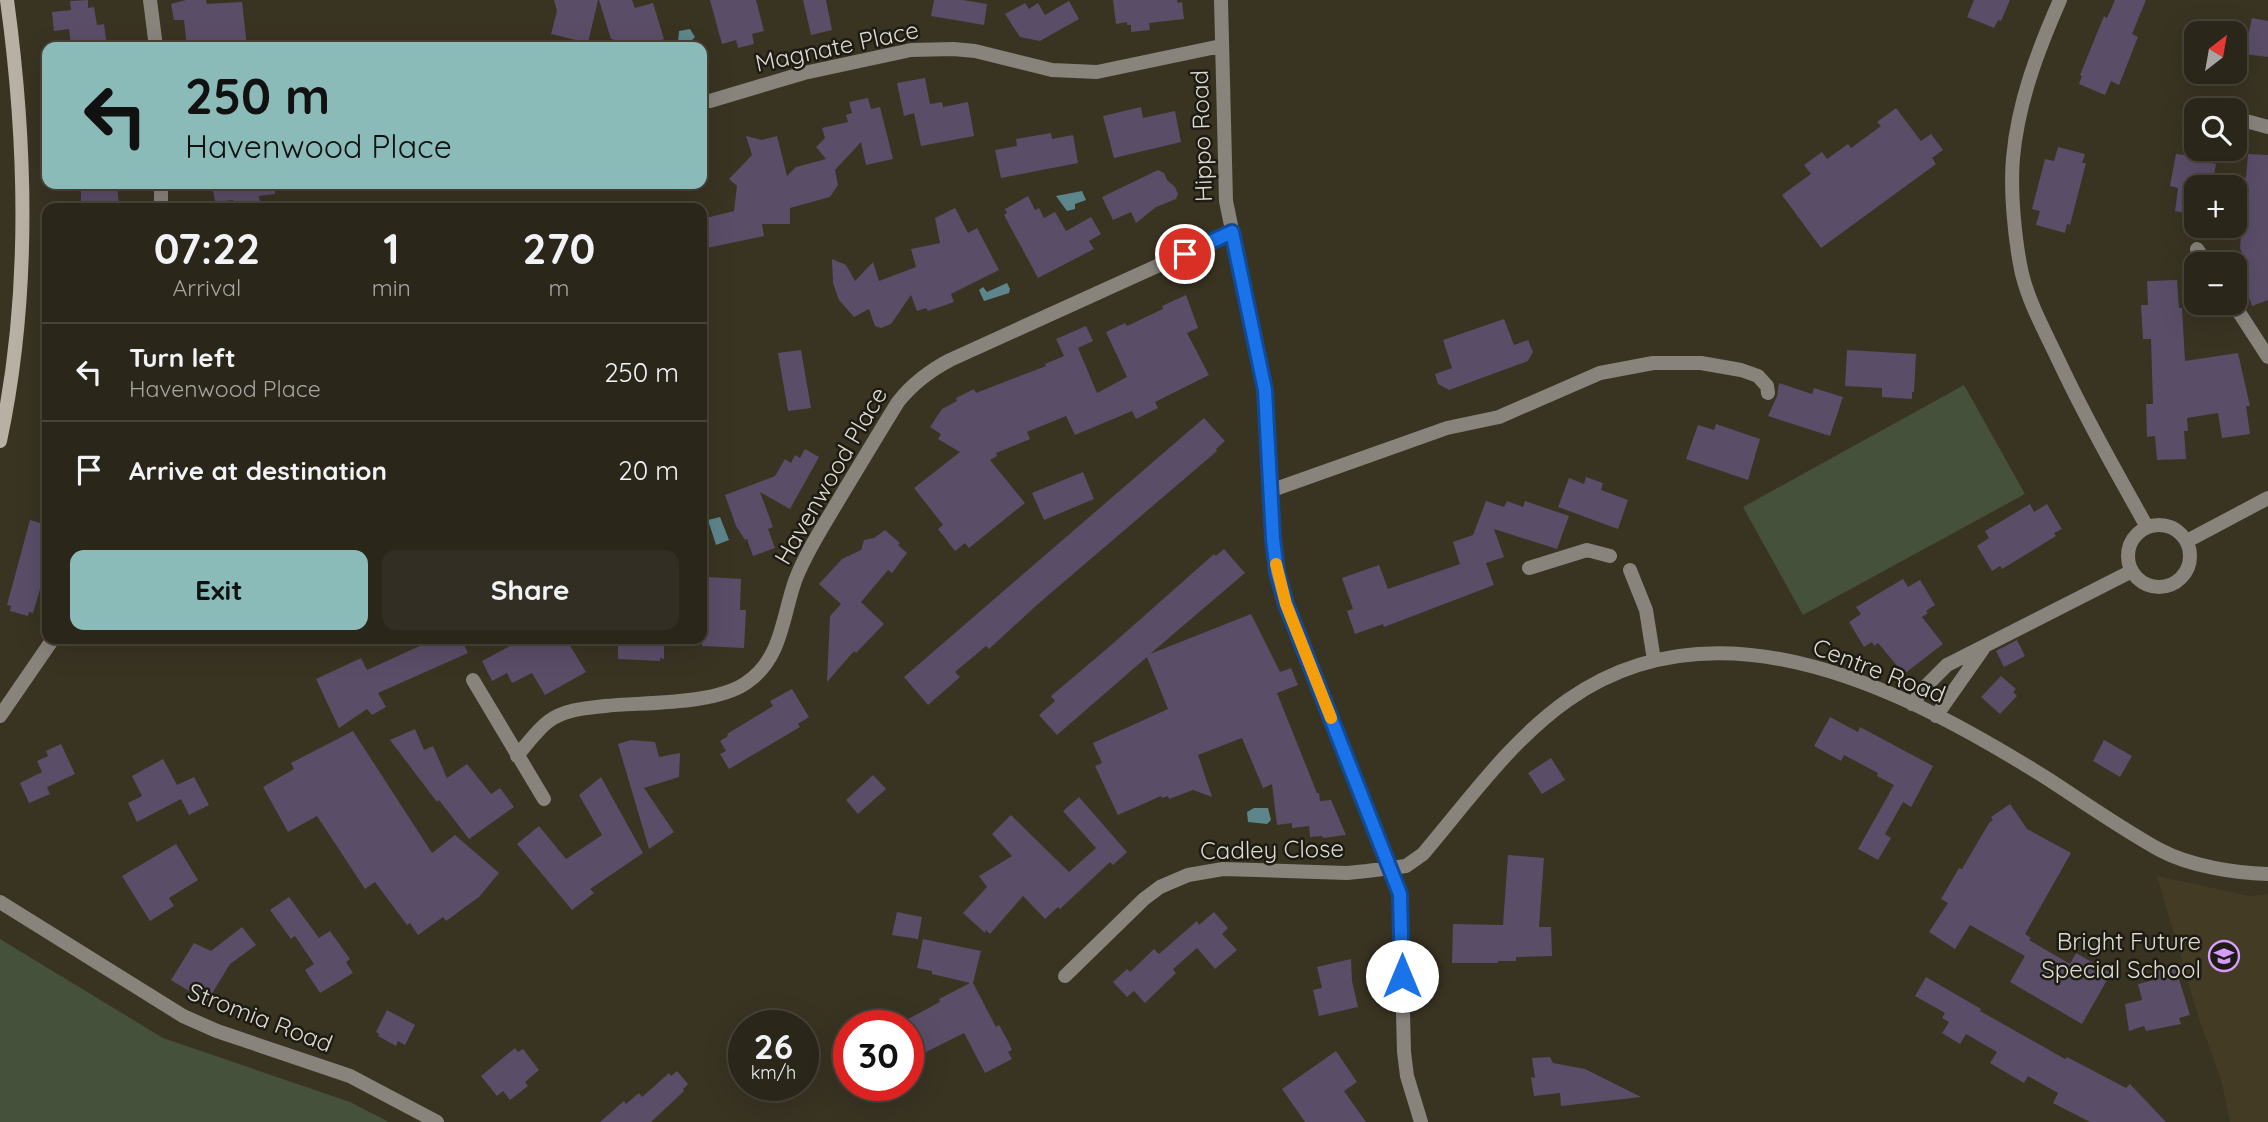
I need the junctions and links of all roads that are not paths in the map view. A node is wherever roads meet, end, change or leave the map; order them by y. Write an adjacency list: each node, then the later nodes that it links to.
1 (7, 0): 16 (main road)
2 (150, 0): 5 (street)
3 (1221, 0): 6 (street, Hippo Road)
4 (2060, 0): 19 (street)
5 (155, 42)
6 (1221, 46): 7 (street, Magnate Place); 10 (street, Hippo Road)
7 (710, 101)
8 (2247, 121): 9 (street)
9 (2268, 127)
10 (1232, 232): 17 (street, Hippo Road); 32 (street, Havenwood Place)
11 (2197, 249): 12 (street)
12 (2199, 252)
13 (2240, 315): 14 (street)
14 (2268, 357)
15 (1768, 393): 17 (street)
16 (0, 441)
17 (1270, 491): 34 (street, Hippo Road)
18 (2268, 498): 20 (street)
19 (2147, 527): 20 (street); 24 (street)
20 (2187, 541): 24 (street)
21 (1610, 556): 22 (street)
22 (1529, 568)
23 (1630, 570): 27 (street)
24 (2132, 571): 26 (street)
25 (50, 644): 30 (street)
26 (1986, 645): 29 (street); 31 (street)
27 (1654, 660): 29 (street, Centre Road); 34 (street, Centre Road)
28 (473, 680): 32 (street)
29 (1912, 704): 31 (street, Centre Road)
30 (0, 716)
31 (1936, 716): 35 (street, Centre Road)
32 (517, 756): 33 (street)
33 (544, 800)
34 (1391, 867): 37 (street, Cadley Close); 39 (street, Hippo Road)
35 (2268, 874)
36 (0, 902): 38 (street, Stromia Road)
37 (1065, 976)
38 (438, 1122)
39 (1421, 1122)

